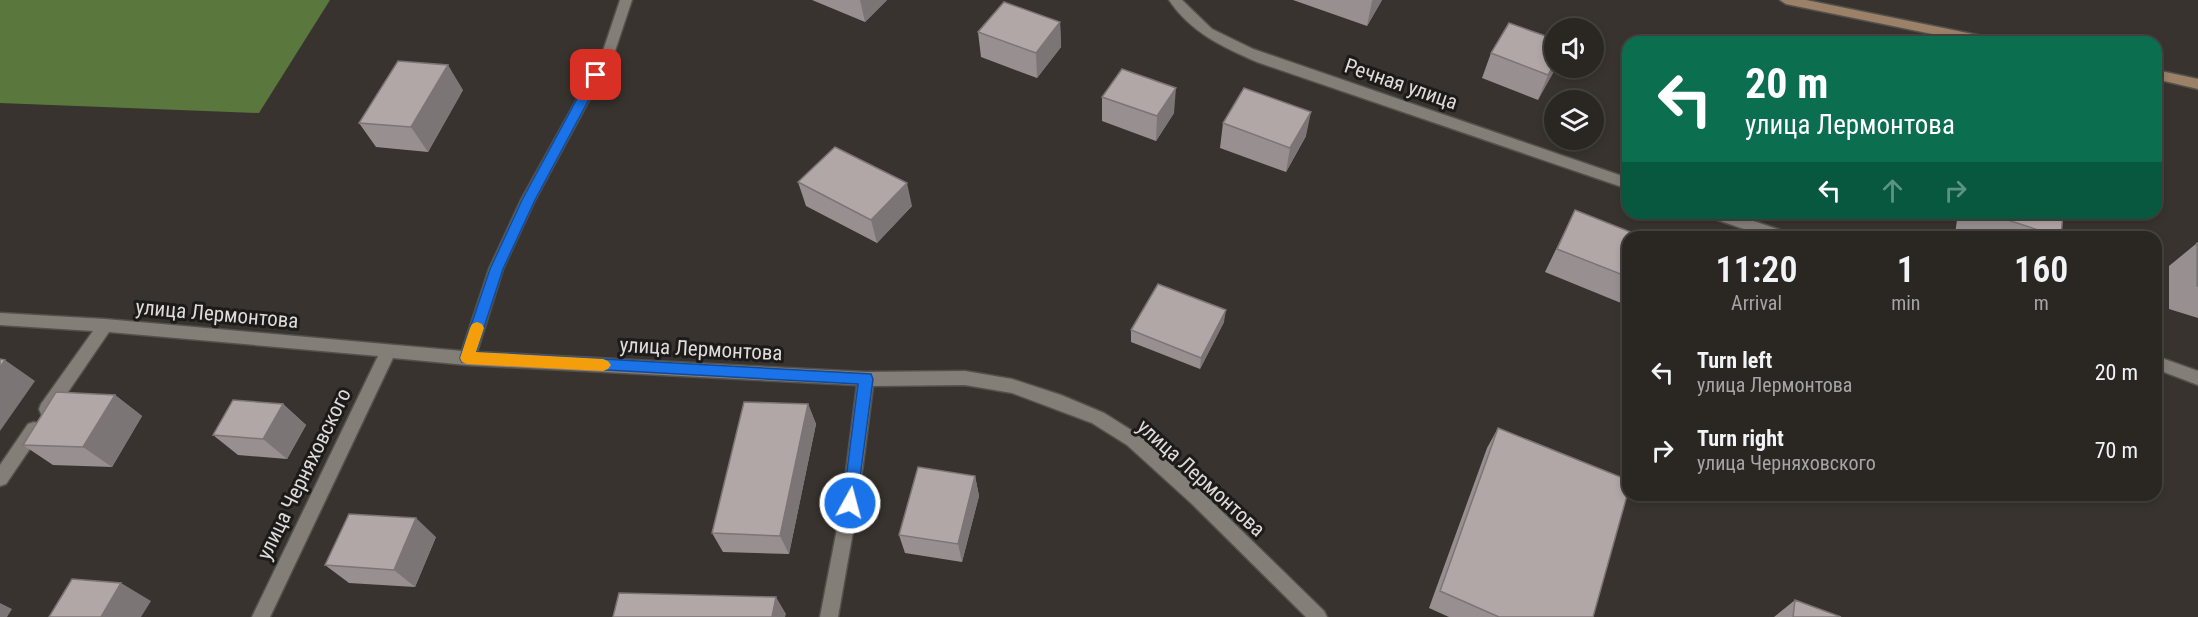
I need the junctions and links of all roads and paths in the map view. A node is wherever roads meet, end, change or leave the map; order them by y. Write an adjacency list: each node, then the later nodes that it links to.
1 (626, 0): 13 (street)
2 (1175, 0): 7 (street, Речная улица)
3 (1786, 0): 4 (street)
4 (1963, 36)
5 (2162, 76): 6 (street)
6 (2198, 84)
7 (1622, 182)
8 (1732, 219): 9 (street)
9 (1766, 231)
10 (0, 319): 11 (street, улица Лермонтова)
11 (105, 325): 12 (street, улица Лермонтова); 17 (street)
12 (388, 351): 13 (street, улица Лермонтова); 18 (street, улица Черняховского)
13 (467, 358): 16 (street, улица Лермонтова)
14 (2162, 365): 15 (street)
15 (2198, 378)
16 (866, 379): 19 (street); 20 (street, улица Лермонтова)
17 (0, 479)
18 (261, 617)
19 (829, 617)
20 (1318, 617)

